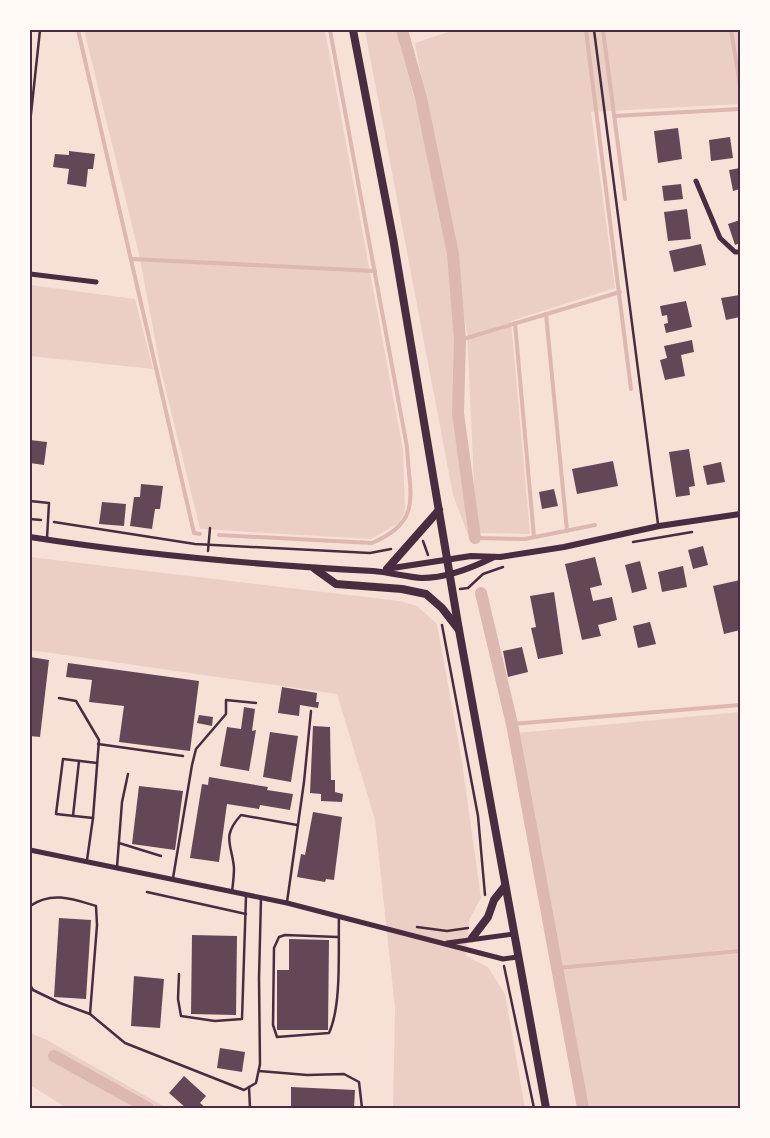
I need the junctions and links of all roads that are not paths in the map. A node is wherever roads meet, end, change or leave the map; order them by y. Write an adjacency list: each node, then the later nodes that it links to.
1 (40, 30): 4 (lane)
2 (353, 30): 10 (main road)
3 (594, 30): 12 (lane)
4 (30, 123)
5 (696, 181): 6 (street)
6 (740, 252)
7 (30, 274): 8 (street)
8 (96, 282)
9 (30, 501): 14 (lane)
10 (439, 510): 16 (main road); 18 (main road)
11 (740, 514): 12 (street)
12 (659, 526): 15 (street)
13 (30, 537): 14 (street)
14 (46, 540): 17 (street)
15 (494, 557): 16 (street); 20 (street)
16 (448, 559): 18 (street); 20 (main road)
17 (315, 569): 19 (street); 21 (main road)
18 (387, 569): 19 (street)
19 (375, 572): 20 (street)
20 (450, 574): 21 (main road)
21 (459, 630): 39 (main road)
22 (59, 698): 25 (lane)
23 (256, 703): 38 (lane)
24 (311, 712): 32 (lane)
25 (98, 744): 26 (lane); 28 (lane)
26 (183, 756)
27 (79, 761): 28 (lane); 30 (lane); 30 (lane)
28 (97, 763): 31 (lane)
29 (128, 774): 33 (lane)
30 (73, 816): 31 (lane)
31 (93, 818): 36 (lane)
32 (297, 825): 41 (lane); 44 (lane)
33 (119, 843): 35 (lane); 37 (lane)
34 (30, 850): 36 (street)
35 (161, 856)
36 (87, 862): 37 (street)
37 (117, 868): 38 (street)
38 (172, 879): 41 (street)
39 (505, 886): 48 (main road); 50 (main road)
40 (147, 892): 46 (lane)
41 (232, 892): 42 (street)
42 (246, 894): 43 (street); 46 (lane)
43 (261, 898): 44 (street); 56 (lane)
44 (287, 903): 47 (street)
45 (30, 906): 55 (lane)
46 (246, 914): 53 (lane)
47 (339, 917): 49 (lane); 51 (street)
48 (514, 934): 50 (street); 52 (main road)
49 (338, 937): 49 (lane)
50 (472, 938): 51 (street)
51 (444, 943): 52 (street)
52 (518, 957): 60 (main road)
53 (179, 974)
54 (30, 985): 55 (lane)
55 (90, 1014): 57 (lane)
56 (259, 1071): 57 (lane); 59 (lane)
57 (249, 1087): 58 (lane)
58 (250, 1108)
59 (362, 1108)
60 (546, 1108)

